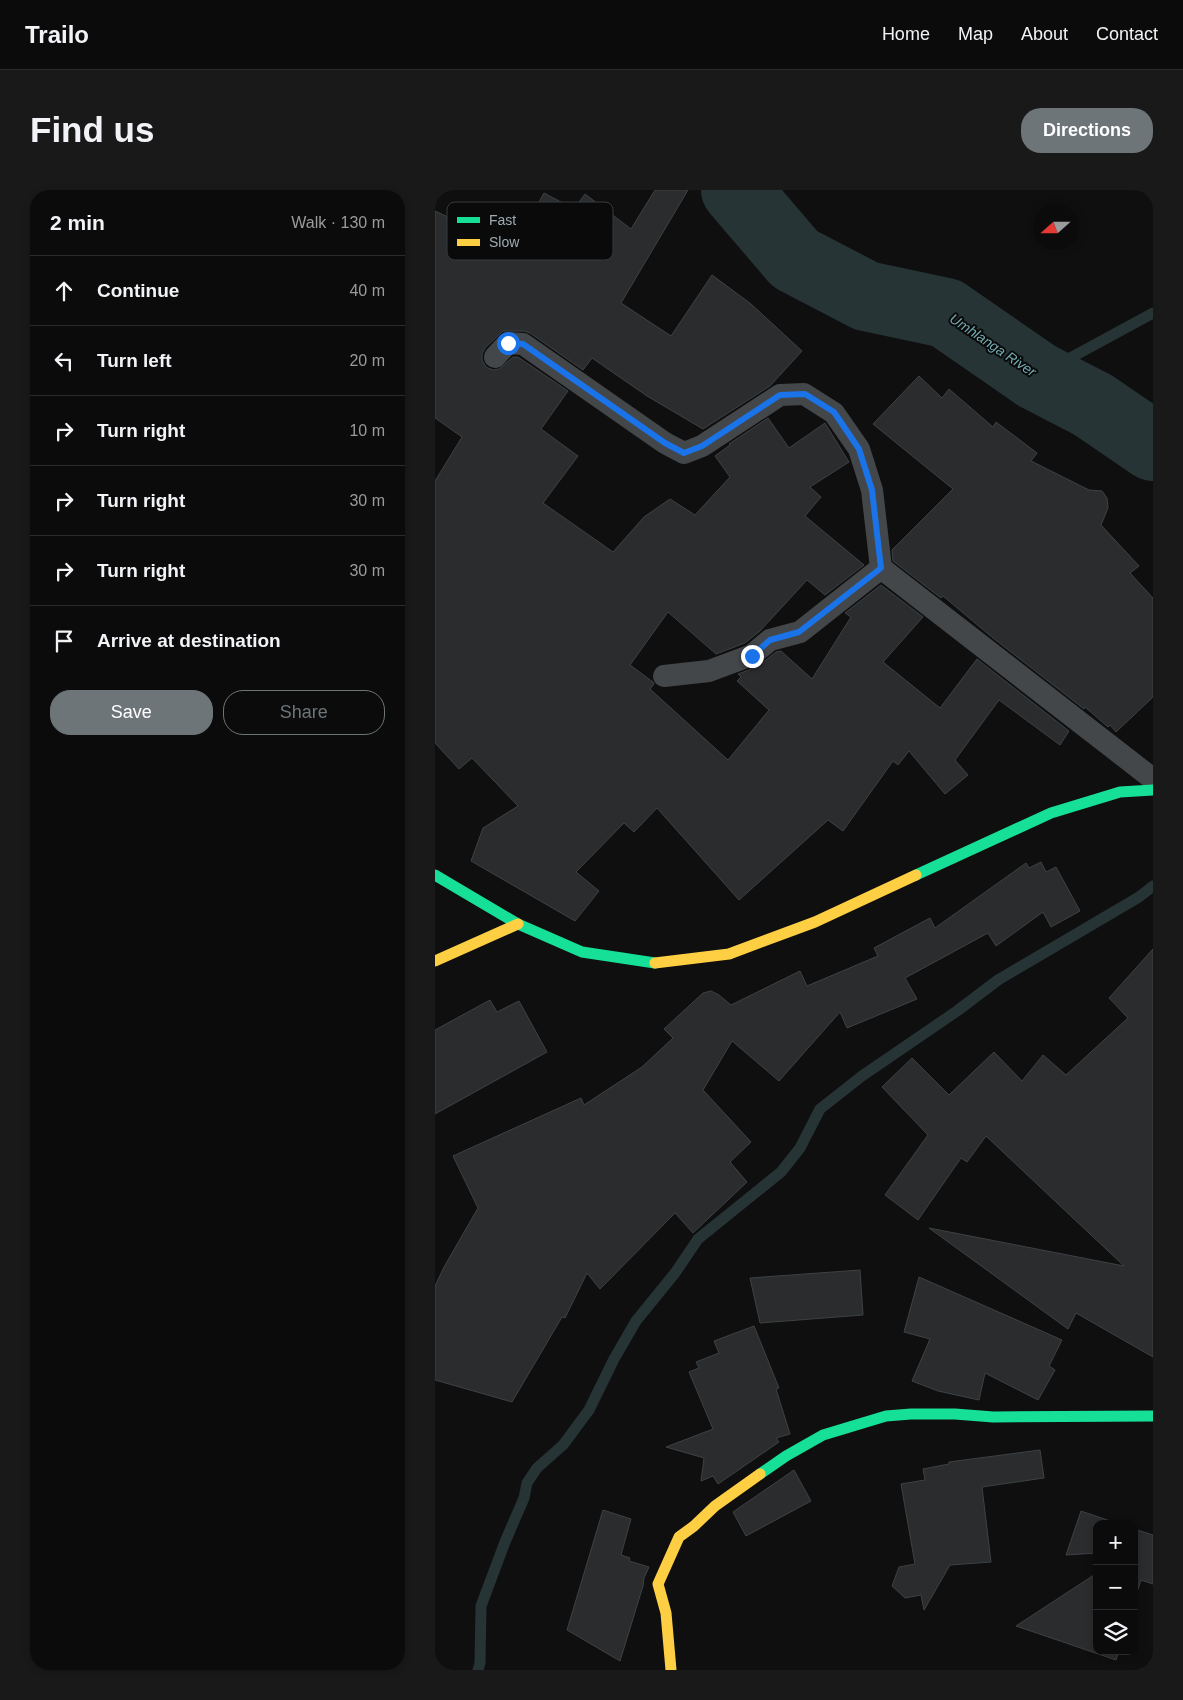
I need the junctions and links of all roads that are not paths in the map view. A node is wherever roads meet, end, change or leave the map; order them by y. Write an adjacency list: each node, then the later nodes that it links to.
1 (495, 357): 2 (lane)
2 (881, 568): 3 (lane); 4 (lane)
3 (664, 676)
4 (1153, 779)
5 (1153, 790): 7 (street)
6 (435, 876): 7 (street)
7 (518, 924): 8 (street)
8 (435, 961)
9 (1153, 1416): 10 (street)
10 (671, 1670)

